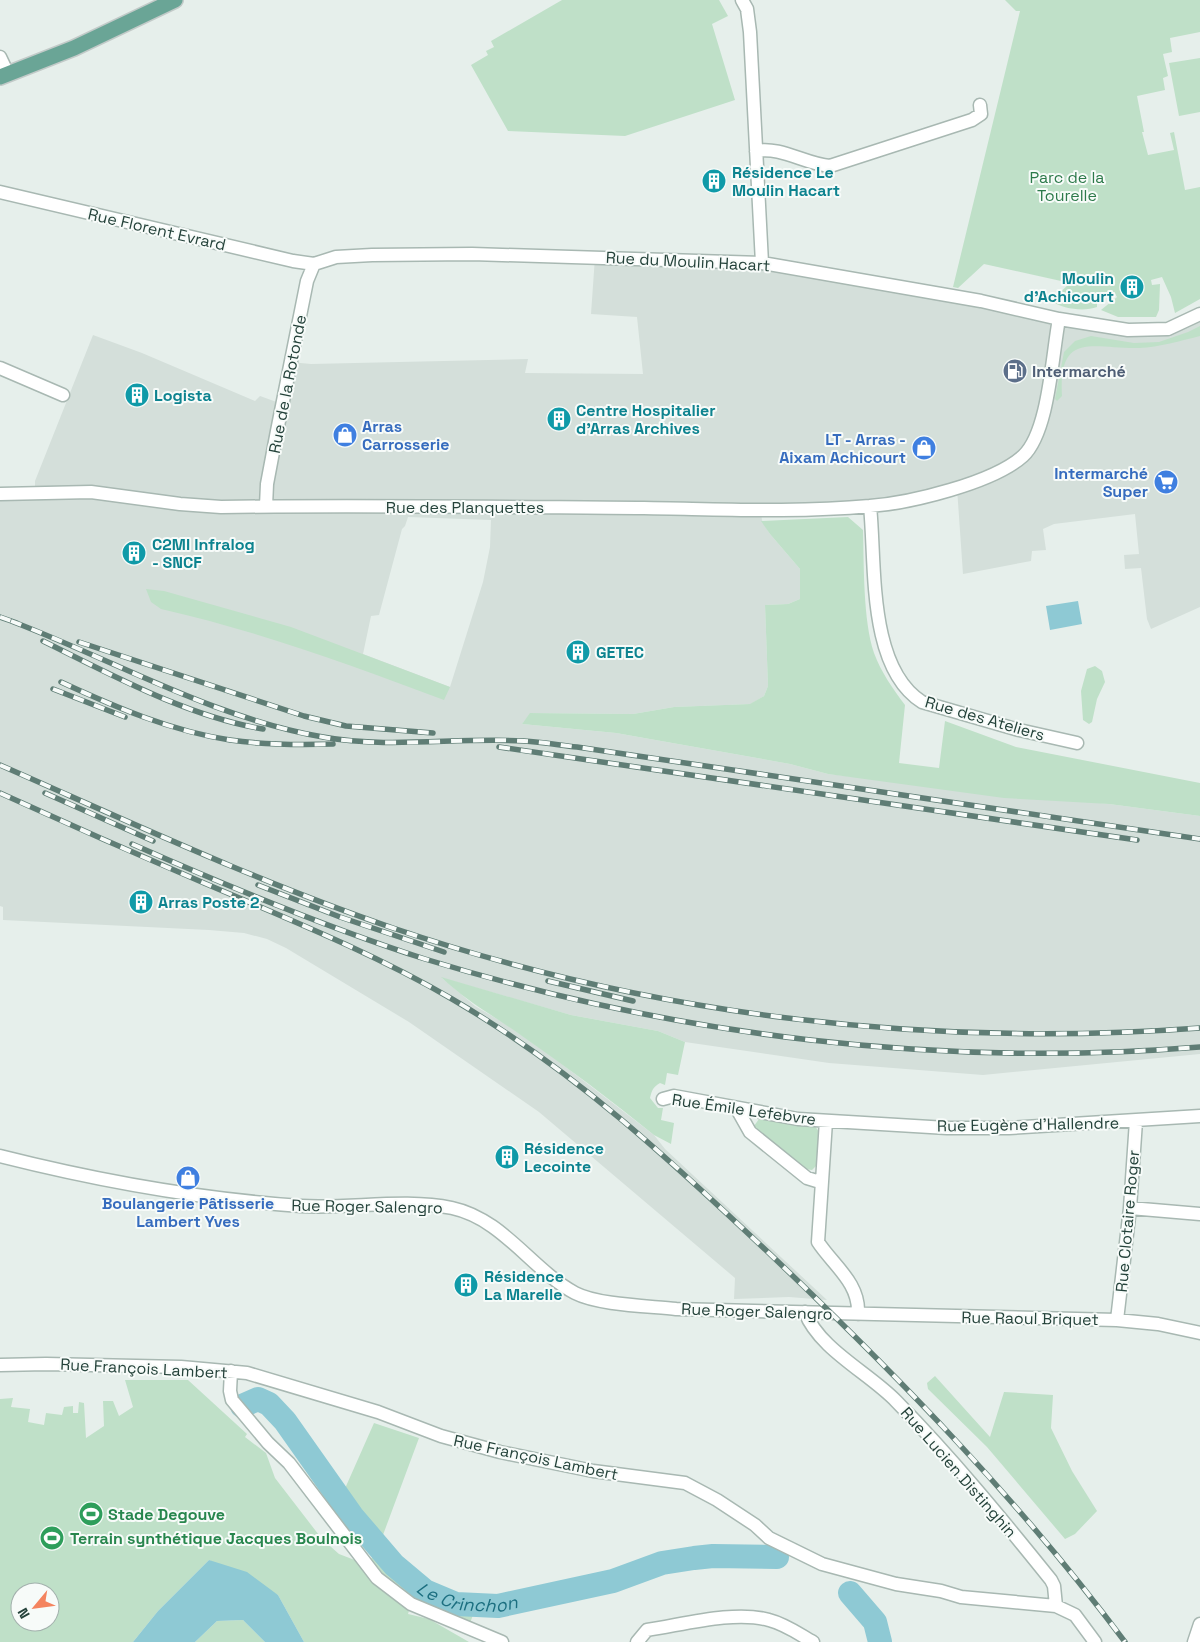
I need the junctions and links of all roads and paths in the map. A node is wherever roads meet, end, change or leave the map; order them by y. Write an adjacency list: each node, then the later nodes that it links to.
1 (175, 0): 4 (main road)
2 (742, 0): 6 (street)
3 (0, 57): 4 (street)
4 (4, 76)
5 (980, 104): 6 (street)
6 (756, 151): 8 (street)
7 (0, 192): 9 (street, Rue Florent Evrard)
8 (762, 263): 9 (street, Rue du Moulin Hacart); 11 (street, Rue du Moulin Hacart)
9 (314, 264): 15 (street, Rue de la Rotonde)
10 (1200, 314): 11 (street, Rue du Moulin Hacart)
11 (1059, 319): 16 (street, Rue des Planquettes)
12 (0, 368): 13 (street)
13 (63, 395)
14 (0, 494): 15 (street, Rue des Planquettes)
15 (266, 506): 16 (street, Rue des Planquettes)
16 (870, 506): 17 (street, Rue des Ateliers)
17 (1077, 743)
18 (663, 1098): 19 (street, Rue Émile Lefebvre)
19 (737, 1109): 21 (street, Rue Émile Lefebvre); 24 (street)
20 (1200, 1116): 22 (street, Rue Eugène d'Hallendre)
21 (826, 1121): 22 (street, Rue Eugène d'Hallendre); 24 (street)
22 (1136, 1121): 25 (street, Rue Clotaire Roger)
23 (0, 1156): 27 (street, Rue Roger Salengro)
24 (820, 1182): 28 (street)
25 (1130, 1208): 26 (street); 29 (street, Rue Clotaire Roger)
26 (1200, 1214)
27 (804, 1312): 28 (street, Rue Roger Salengro); 33 (street, Rue Lucien Distinghin)
28 (858, 1314): 29 (street, Rue Raoul Briquet)
29 (1117, 1320): 30 (street, Rue Raoul Briquet)
30 (1200, 1333)
31 (0, 1365): 32 (street, Rue François Lambert)
32 (231, 1371): 33 (street, Rue François Lambert); 36 (street)
33 (1056, 1606): 39 (street)
34 (1200, 1624): 40 (street)
35 (794, 1637): 37 (street); 38 (street)
36 (502, 1642)
37 (637, 1642)
38 (813, 1642)
39 (1095, 1642)
40 (1194, 1642)

